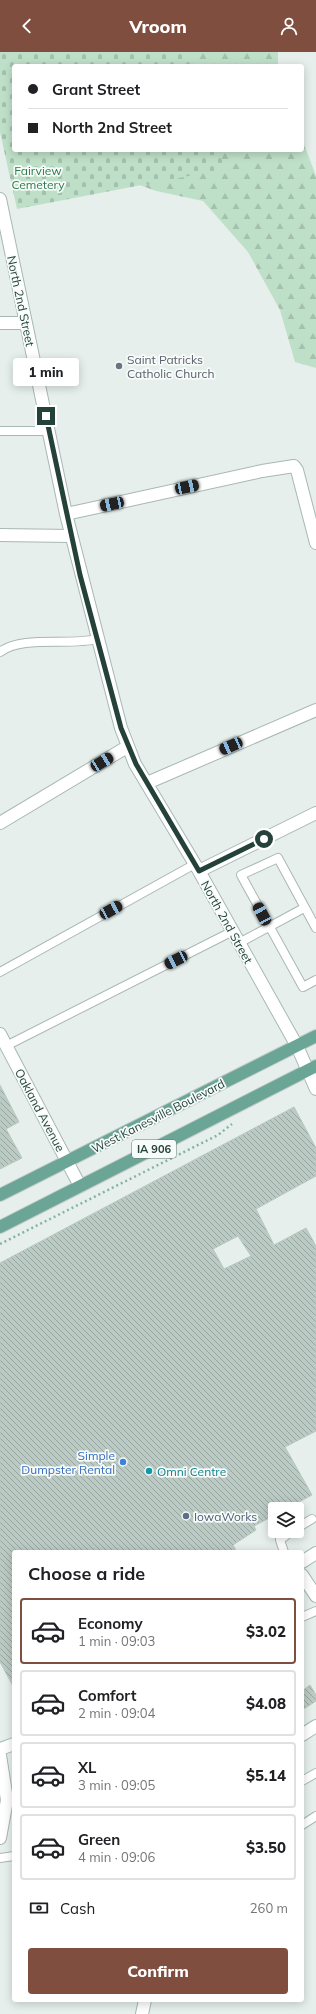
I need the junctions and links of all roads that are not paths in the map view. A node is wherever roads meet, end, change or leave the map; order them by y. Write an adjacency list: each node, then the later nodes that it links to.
1 (0, 198): 2 (street, North 2nd Street)
2 (2, 218): 4 (street, North 2nd Street)
3 (0, 323): 4 (street)
4 (26, 323): 6 (street, North 2nd Street)
5 (0, 431): 6 (lane)
6 (49, 431): 7 (street, North 2nd Street)
7 (66, 514): 9 (street, North 2nd Street); 10 (street)
8 (0, 535): 9 (street)
9 (71, 536): 11 (street, North 2nd Street)
10 (316, 543)
11 (97, 639): 12 (lane); 14 (street, North 2nd Street)
12 (0, 652)
13 (316, 710): 15 (street)
14 (127, 747): 15 (street, North 2nd Street); 17 (street)
15 (147, 783): 18 (street, North 2nd Street)
16 (316, 813): 18 (street)
17 (0, 823)
18 (197, 868): 22 (street, North 2nd Street); 24 (lane)
19 (304, 908): 20 (lane); 20 (lane); 21 (lane)
20 (269, 927): 23 (lane); 25 (lane)
21 (316, 928)
22 (233, 931): 23 (street, North 2nd Street); 28 (lane)
23 (239, 943): 29 (street, North 2nd Street)
24 (0, 972)
25 (316, 980)
26 (0, 1034): 28 (street, Oakland Avenue)
27 (316, 1036): 29 (main road, West Kanesville Boulevard / IA 906)
28 (6, 1046): 32 (street, Oakland Avenue)
29 (297, 1046): 30 (street, North 2nd Street); 32 (main road, West Kanesville Boulevard / IA 906)
30 (312, 1068): 31 (street, North 2nd Street); 33 (main road, IA 906)
31 (316, 1089)
32 (67, 1162): 33 (street, Oakland Avenue); 34 (main road, West Kanesville Boulevard / IA 906)
33 (80, 1186): 35 (main road, IA 906)
34 (0, 1195)
35 (0, 1227)
36 (312, 1520): 37 (lane)
37 (304, 1524)
38 (283, 1538): 39 (lane)
39 (283, 1550)
40 (316, 1554): 41 (street)
41 (304, 1561)
42 (304, 1578): 43 (street)
43 (316, 1596)
44 (316, 1611): 45 (lane)
45 (304, 1616)
46 (315, 1729): 47 (street)
47 (304, 1734)
48 (12, 1745): 49 (street)
49 (0, 1749)
50 (0, 1755): 55 (street)
51 (316, 1773): 52 (lane)
52 (304, 1780)
53 (316, 1816): 54 (lane)
54 (304, 1824)
55 (0, 1838)
56 (12, 1856): 57 (lane)
57 (0, 1858)
58 (145, 2002): 59 (street)
59 (142, 2014)

